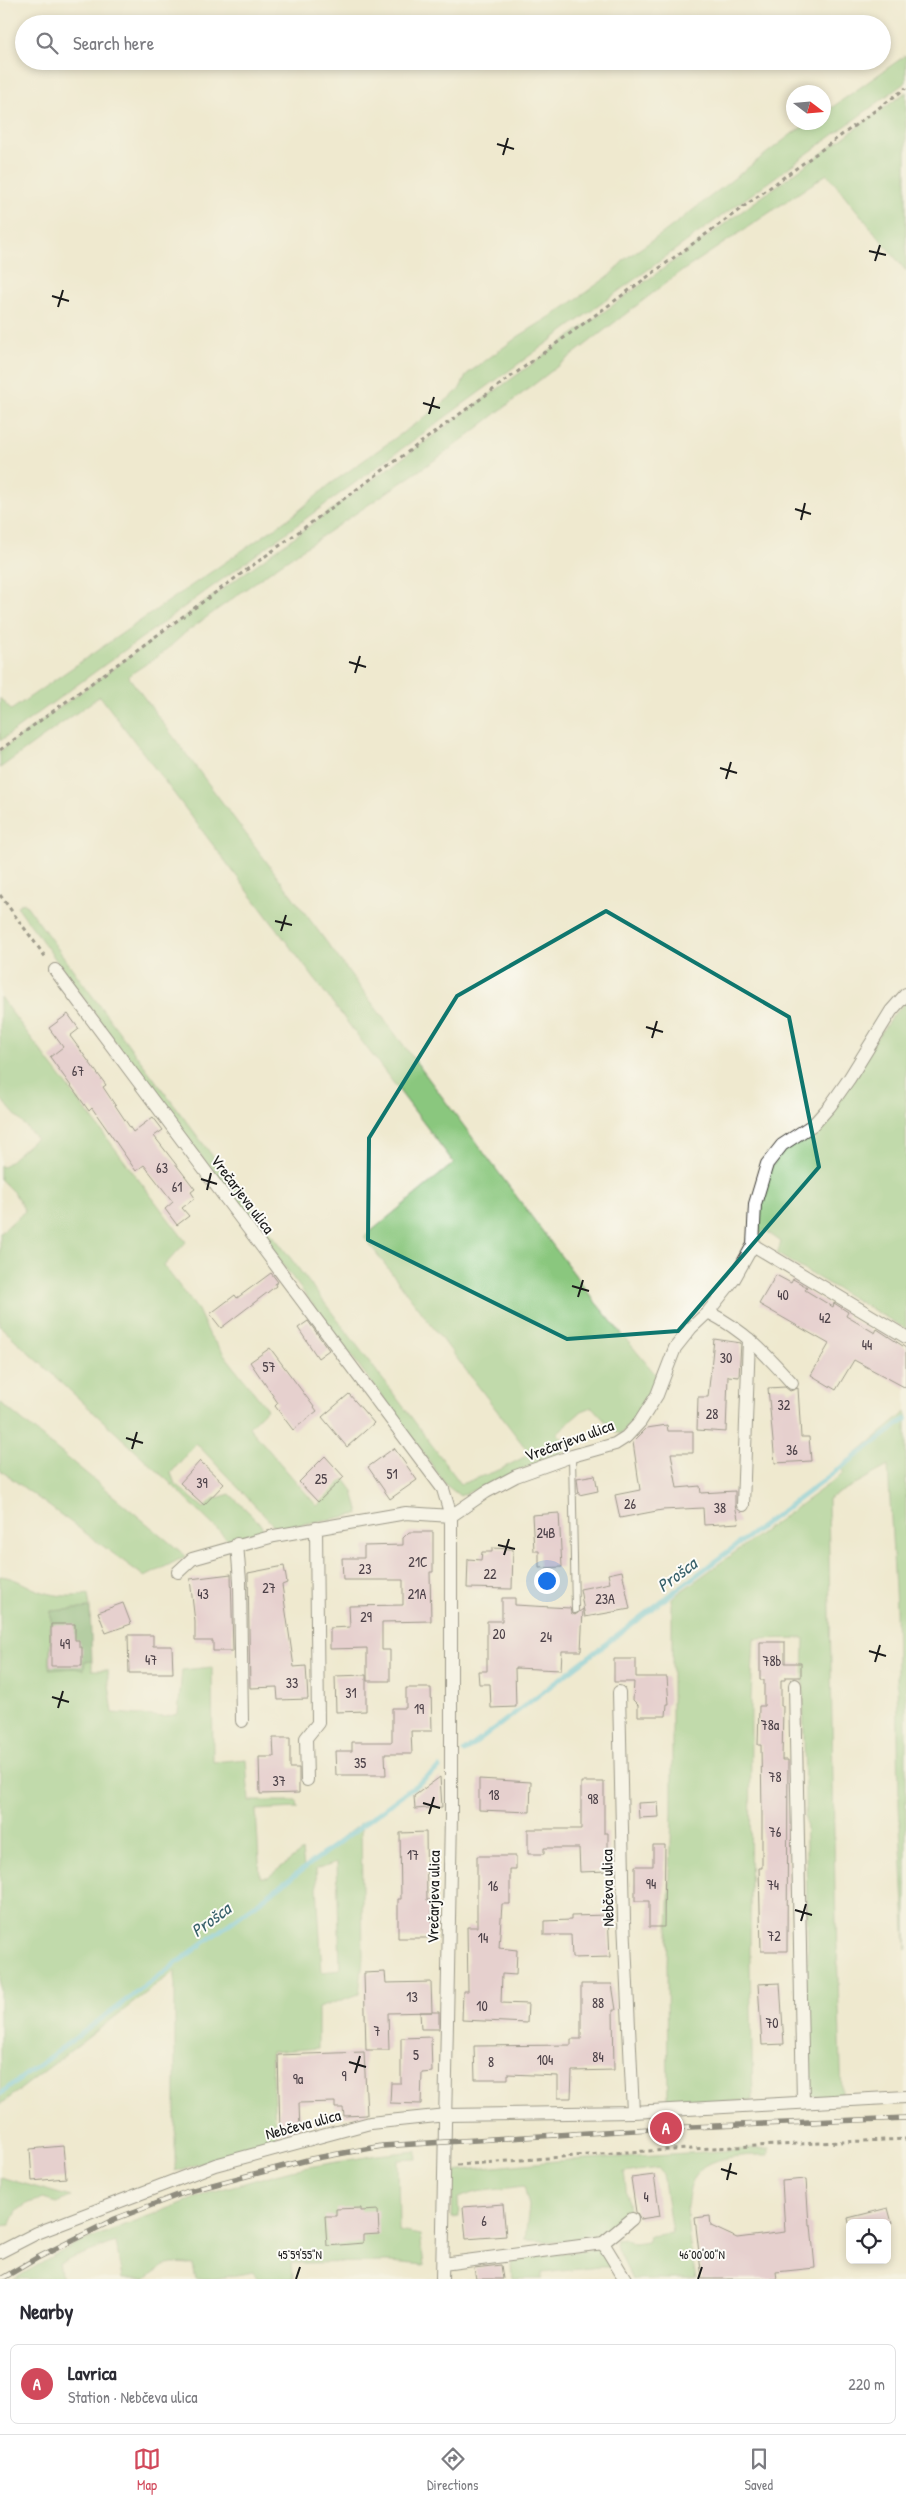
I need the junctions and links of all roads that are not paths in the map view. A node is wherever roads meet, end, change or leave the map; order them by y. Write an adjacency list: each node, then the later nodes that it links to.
1 (55, 970): 10 (street, Vrečarjeva ulica)
2 (906, 994): 3 (street, Vrečarjeva ulica)
3 (753, 1244): 4 (street, Vrečarjeva ulica); 5 (street)
4 (708, 1312): 6 (street); 8 (street, Vrečarjeva ulica)
5 (906, 1337)
6 (749, 1339): 7 (street); 9 (street)
7 (792, 1383)
8 (572, 1456): 10 (street, Vrečarjeva ulica); 14 (lane)
9 (743, 1505)
10 (450, 1516): 11 (street); 22 (street, Vrečarjeva ulica)
11 (316, 1528): 12 (street); 18 (street)
12 (237, 1544): 13 (street); 17 (street)
13 (178, 1572)
14 (575, 1610)
15 (795, 1685): 20 (street)
16 (619, 1692): 21 (street, Nebčeva ulica)
17 (242, 1721)
18 (307, 1780)
19 (906, 2097): 20 (street, Nebčeva ulica)
20 (803, 2103): 21 (street, Nebčeva ulica)
21 (633, 2112): 22 (street, Nebčeva ulica)
22 (446, 2115): 25 (street, Nebčeva ulica); 26 (street, Vrečarjeva ulica)
23 (632, 2219): 24 (street)
24 (603, 2243): 26 (street); 28 (street)
25 (0, 2252)
26 (442, 2264): 27 (street, Vrečarjeva ulica)
27 (442, 2279)
28 (626, 2279)

